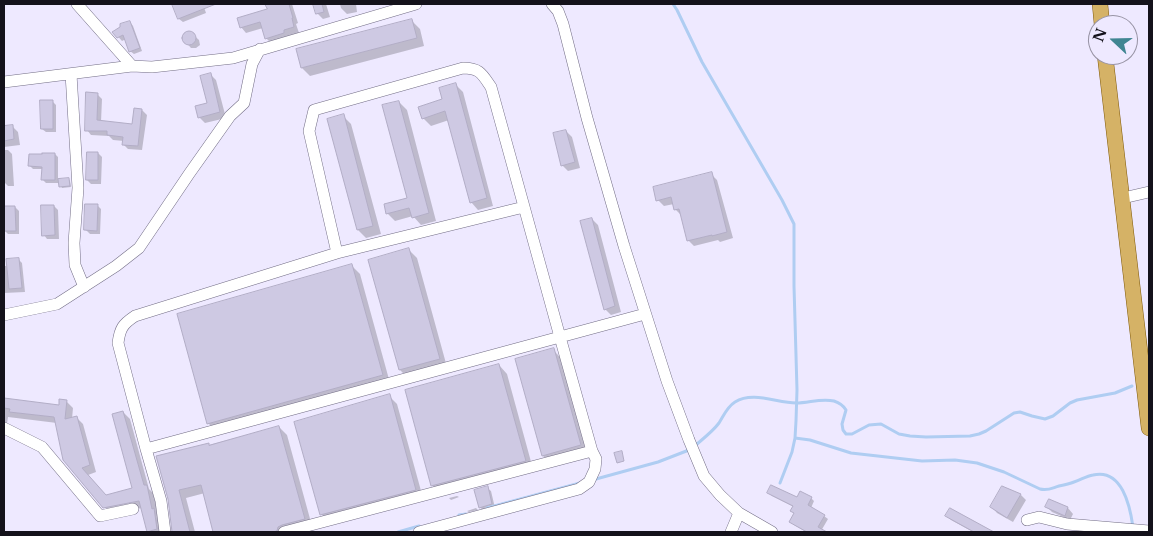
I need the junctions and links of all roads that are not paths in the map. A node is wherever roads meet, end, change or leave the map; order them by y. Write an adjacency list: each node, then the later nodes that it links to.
1 (77, 4): 6 (street)
2 (416, 4): 4 (street)
3 (552, 4): 14 (street)
4 (260, 49): 6 (street); 13 (street)
5 (1106, 65): 10 (main road)
6 (132, 66): 7 (street)
7 (71, 74): 8 (street); 13 (street)
8 (4, 82)
9 (1149, 192): 10 (street)
10 (1123, 198): 18 (main road)
11 (524, 207): 12 (street); 12 (street); 16 (street)
12 (337, 253): 19 (street)
13 (84, 287): 15 (street)
14 (645, 314): 16 (street); 22 (street)
15 (4, 315)
16 (560, 337): 19 (street); 20 (street)
17 (4, 428): 21 (street)
18 (1149, 428)
19 (146, 449): 25 (street)
20 (592, 450): 26 (street); 27 (street)
21 (133, 509)
22 (740, 513): 28 (street); 29 (street)
23 (1027, 520): 24 (street)
24 (1149, 531)
25 (165, 532)
26 (284, 532)
27 (419, 532)
28 (731, 532)
29 (772, 532)

